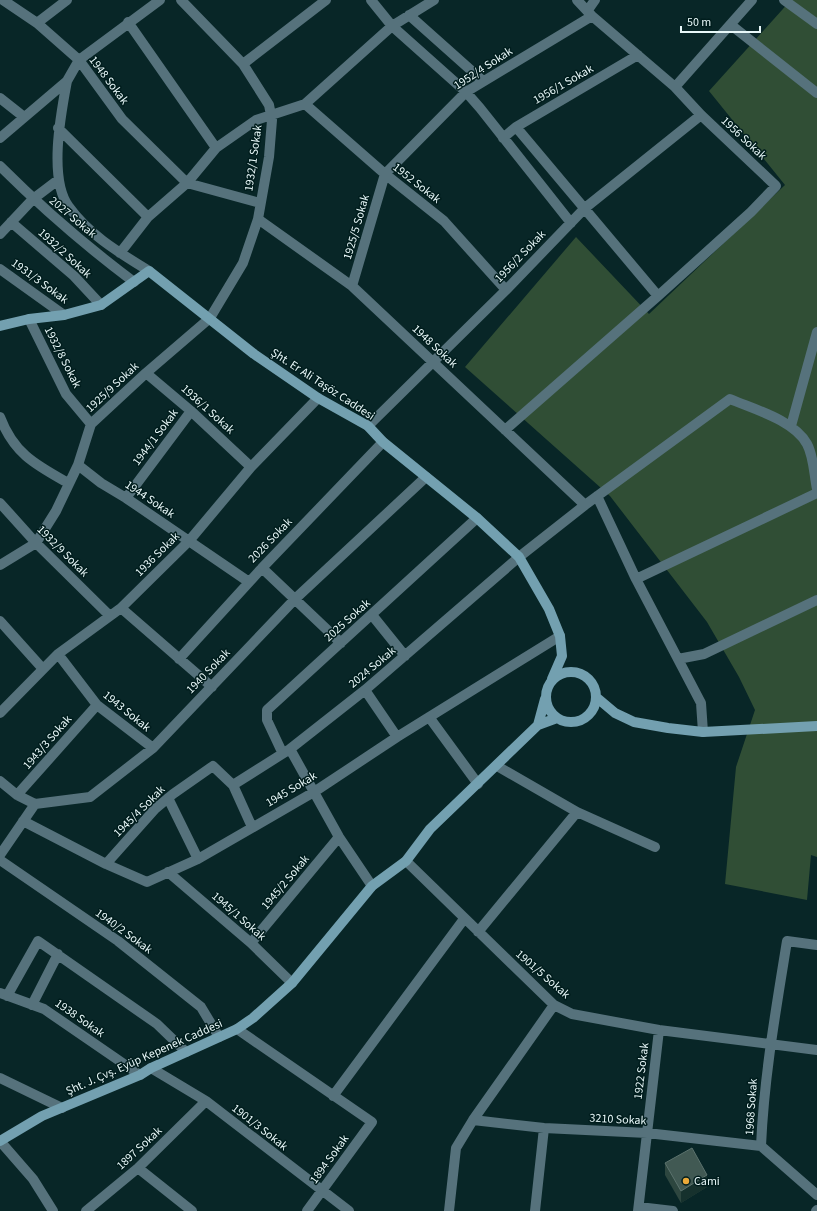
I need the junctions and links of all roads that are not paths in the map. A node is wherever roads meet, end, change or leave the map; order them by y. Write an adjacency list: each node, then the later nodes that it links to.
1 (4, 0): 15 (street, 1948 Sokak)
2 (67, 0): 15 (street)
3 (181, 0): 21 (street, 1932/1 Sokak)
4 (326, 0): 21 (street)
5 (371, 0): 18 (street)
6 (434, 0): 13 (street)
7 (577, 0): 12 (street, 1956 Sokak)
8 (595, 0): 12 (street)
9 (752, 0): 17 (street)
10 (784, 0): 16 (street)
11 (156, 1): 14 (street)
12 (590, 13): 19 (street, 1956 Sokak); 23 (street, 1952/4 Sokak)
13 (409, 15): 18 (street); 23 (street)
14 (128, 22): 20 (street); 36 (street)
15 (37, 23): 20 (street, 1948 Sokak)
16 (817, 24)
17 (731, 25): 24 (street); 26 (street)
18 (392, 26): 25 (street); 28 (street)
19 (638, 55): 24 (street, 1956 Sokak); 32 (street, 1956/1 Sokak)
20 (79, 60): 22 (street); 40 (street, 1948 Sokak)
21 (243, 64): 30 (street, 1932/1 Sokak)
22 (67, 81): 31 (street); 33 (street)
23 (483, 81): 25 (street, 1952/4 Sokak)
24 (675, 87): 29 (street, 1956 Sokak)
25 (466, 92): 35 (street); 38 (street, 1952/4 Sokak)
26 (817, 93)
27 (0, 98): 31 (street)
28 (305, 104): 30 (street); 38 (street, 1952 Sokak)
29 (701, 115): 43 (street, 1956/2 Sokak); 55 (street, 1956 Sokak)
30 (271, 116): 36 (street); 42 (street, 1932/1 Sokak)
31 (24, 117): 34 (street)
32 (516, 127): 35 (street, 1956/1 Sokak); 43 (street)
33 (58, 128): 39 (street); 44 (street)
34 (0, 138)
35 (503, 138): 47 (street)
36 (216, 148): 40 (street)
37 (0, 166): 41 (street, 2027 Sokak)
38 (385, 174): 53 (street, 1925/5 Sokak); 54 (street, 1952 Sokak)
39 (58, 180): 41 (street); 49 (street)
40 (187, 183): 42 (street); 44 (street)
41 (33, 199): 46 (street); 52 (street, 2027 Sokak)
42 (260, 203): 45 (street, 1932/1 Sokak)
43 (585, 208): 47 (street, 1956/2 Sokak); 55 (street)
44 (148, 217): 49 (street)
45 (258, 219): 53 (street, 1948 Sokak); 58 (street, 1932/1 Sokak)
46 (11, 222): 48 (street); 56 (street, 1932/2 Sokak)
47 (571, 223): 54 (street, 1956/2 Sokak)
48 (0, 234)
49 (120, 253): 51 (street)
50 (0, 269): 57 (street, 1931/3 Sokak)
51 (149, 271): 52 (street); 58 (street, Şht. Er Ali Taşöz Caddesi)
52 (134, 282): 56 (street)
53 (352, 286): 62 (street, 1948 Sokak)
54 (506, 290): 62 (street, 1956/2 Sokak)
55 (658, 296): 70 (street)
56 (101, 305): 57 (street)
57 (64, 315): 59 (street)
58 (210, 318): 63 (street, 1925/9 Sokak); 64 (street, Şht. Er Ali Taşöz Caddesi)
59 (29, 319): 60 (street); 67 (street, 1932/8 Sokak)
60 (0, 326)
61 (817, 332): 69 (street)
62 (433, 362): 68 (street, 1956/2 Sokak); 70 (street, 1948 Sokak)
63 (146, 372): 65 (street, 1936/1 Sokak); 67 (street, 1925/9 Sokak)
64 (318, 398): 68 (street, Şht. Er Ali Taşöz Caddesi); 73 (street, 1936 Sokak)
65 (191, 411): 73 (street, 1936/1 Sokak); 79 (street, 1944/1 Sokak)
66 (0, 417): 75 (street)
67 (91, 424): 72 (street, 1925/9 Sokak)
68 (368, 426): 71 (street, Şht. Er Ali Taşöz Caddesi)
69 (791, 426): 76 (street); 78 (street, 2024 Sokak)
70 (506, 430): 81 (street, 1948 Sokak)
71 (383, 442): 74 (street, Şht. Er Ali Taşöz Caddesi); 87 (street, 2026 Sokak)
72 (78, 465): 75 (street, 1925/9 Sokak); 79 (street, 1944 Sokak)
73 (250, 466): 83 (street, 1936 Sokak)
74 (426, 477): 82 (street, Şht. Er Ali Taşöz Caddesi); 90 (street, 1940 Sokak)
75 (68, 483): 84 (street, 1925/9 Sokak)
76 (817, 489)
77 (817, 493): 88 (street)
78 (597, 496): 81 (street, 2024 Sokak); 88 (street)
79 (126, 498): 83 (street, 1944 Sokak)
80 (0, 503): 84 (street, 1932/9 Sokak)
81 (585, 505): 85 (street, 2024 Sokak)
82 (477, 518): 85 (street, Şht. Er Ali Taşöz Caddesi); 93 (street, 2025 Sokak)
83 (189, 541): 89 (street, 1944 Sokak); 92 (street, 1936 Sokak)
84 (36, 544): 86 (street, 1925/9 Sokak); 94 (street, 1932/9 Sokak)
85 (519, 557): 96 (street, Şht. Er Ali Taşöz Caddesi); 99 (street, 2024 Sokak)
86 (0, 565)
87 (262, 568): 89 (street, 2026 Sokak); 90 (street)
88 (636, 579): 102 (street)
89 (249, 582): 101 (street, 2026 Sokak)
90 (295, 600): 97 (street); 106 (street, 1940 Sokak)
91 (817, 600): 102 (street)
92 (122, 608): 94 (street, 1936 Sokak); 101 (street)
93 (372, 615): 97 (street, 2025 Sokak); 99 (street)
94 (110, 616): 98 (street, 1936 Sokak)
95 (0, 621): 103 (street)
96 (560, 636): 100 (street, Şht. Er Ali Taşöz Caddesi); 114 (street, 1945 Sokak)
97 (341, 643): 121 (street, 2025 Sokak)
98 (58, 654): 103 (street, 1936 Sokak); 110 (street, 1943 Sokak)
99 (405, 656): 107 (street, 2024 Sokak)
100 (562, 656): 104 (street); 105 (street)
101 (179, 659): 106 (street)
102 (678, 659): 118 (street)
103 (43, 669): 112 (street, 1936 Sokak)
104 (576, 672): 105 (street); 108 (street)
105 (552, 679): 109 (street)
106 (212, 687): 120 (street, 1940 Sokak)
107 (365, 690): 119 (street); 121 (street, 2024 Sokak)
108 (596, 697): 111 (street); 113 (street)
109 (545, 699): 115 (street); 116 (street)
110 (96, 705): 120 (street, 1943 Sokak); 127 (street, 1943/3 Sokak)
111 (592, 711): 113 (street); 115 (street)
112 (0, 713)
113 (614, 713): 118 (street)
114 (429, 717): 119 (street, 1945 Sokak); 124 (street)
115 (557, 718): 116 (street)
116 (538, 725): 122 (street, Şht. J. Çvş. Eyüp Kepenek Caddesi)
117 (817, 726): 118 (street)
118 (703, 732)
119 (397, 737): 126 (street, 1945 Sokak)
120 (152, 748): 129 (street, 1940 Sokak)
121 (286, 750): 125 (street, 2024 Sokak); 126 (street, 2025 Sokak)
122 (497, 766): 124 (street, Şht. J. Çvş. Eyüp Kepenek Caddesi); 130 (street)
123 (0, 781): 127 (street)
124 (478, 784): 138 (street, Şht. J. Çvş. Eyüp Kepenek Caddesi)
125 (233, 785): 128 (street, 1945/4 Sokak); 132 (street)
126 (314, 792): 132 (street, 1945 Sokak); 133 (street, 2025 Sokak)
127 (17, 795): 129 (street)
128 (168, 798): 136 (street); 139 (street, 1945/4 Sokak)
129 (35, 804): 131 (street)
130 (577, 812): 134 (street); 143 (street)
131 (23, 821): 135 (street); 139 (street, 1945 Sokak)
132 (252, 827): 136 (street, 1945 Sokak)
133 (339, 837): 141 (street, 2025 Sokak); 144 (street, 1945/2 Sokak)
134 (655, 847)
135 (0, 855)
136 (198, 859): 140 (street, 1945 Sokak)
137 (0, 860): 153 (street, 1940/2 Sokak)
138 (406, 861): 141 (street, Şht. J. Çvş. Eyüp Kepenek Caddesi); 142 (street, 1901/5 Sokak)
139 (106, 864): 140 (street, 1945 Sokak)
140 (168, 872): 144 (street, 1945/1 Sokak)
141 (372, 886): 147 (street, Şht. J. Çvş. Eyüp Kepenek Caddesi)
142 (464, 919): 143 (street, 1901/5 Sokak); 160 (street)
143 (478, 932): 150 (street, 1901/5 Sokak)
144 (251, 943): 147 (street, 1945/1 Sokak)
145 (817, 945): 154 (street)
146 (58, 954): 148 (street); 149 (street); 156 (street)
147 (292, 983): 151 (street, Şht. J. Çvş. Eyüp Kepenek Caddesi)
148 (4, 994): 149 (street, 1938 Sokak)
149 (32, 1005): 158 (street, 1938 Sokak)
150 (554, 1005): 152 (street, 1901/5 Sokak); 163 (street)
151 (237, 1029): 153 (street, Şht. J. Çvş. Eyüp Kepenek Caddesi); 160 (street)
152 (659, 1030): 154 (street, 1901/5 Sokak); 165 (street, 1922 Sokak)
153 (219, 1037): 156 (street, Şht. J. Çvş. Eyüp Kepenek Caddesi)
154 (770, 1044): 155 (street, 1901/5 Sokak); 167 (street, 1968 Sokak)
155 (817, 1050)
156 (186, 1052): 157 (street, Şht. J. Çvş. Eyüp Kepenek Caddesi)
157 (151, 1068): 158 (street, Şht. J. Çvş. Eyüp Kepenek Caddesi); 161 (street, 1901/3 Sokak)
158 (140, 1075): 162 (street, Şht. J. Çvş. Eyüp Kepenek Caddesi)
159 (0, 1078): 162 (street)
160 (333, 1096): 169 (street, 1894 Sokak)
161 (206, 1101): 168 (street, 1897 Sokak); 169 (street, 1901/3 Sokak)
162 (62, 1108): 166 (street, Şht. J. Çvş. Eyüp Kepenek Caddesi)
163 (473, 1120): 164 (street, 3210 Sokak); 177 (street)
164 (544, 1128): 165 (street, 3210 Sokak); 178 (street)
165 (647, 1133): 167 (street, 3210 Sokak); 171 (street, 1922 Sokak)
166 (1, 1143): 172 (street)
167 (761, 1146): 170 (street, 1968 Sokak)
168 (138, 1168): 173 (street, 1897 Sokak); 174 (street)
169 (322, 1192): 175 (street, 1894 Sokak); 176 (street, 1901/3 Sokak)
170 (817, 1195)
171 (639, 1209): 179 (street)
172 (53, 1211)
173 (86, 1211)
174 (192, 1211)
175 (307, 1211)
176 (349, 1211)
177 (449, 1211)
178 (535, 1211)
179 (673, 1211)

